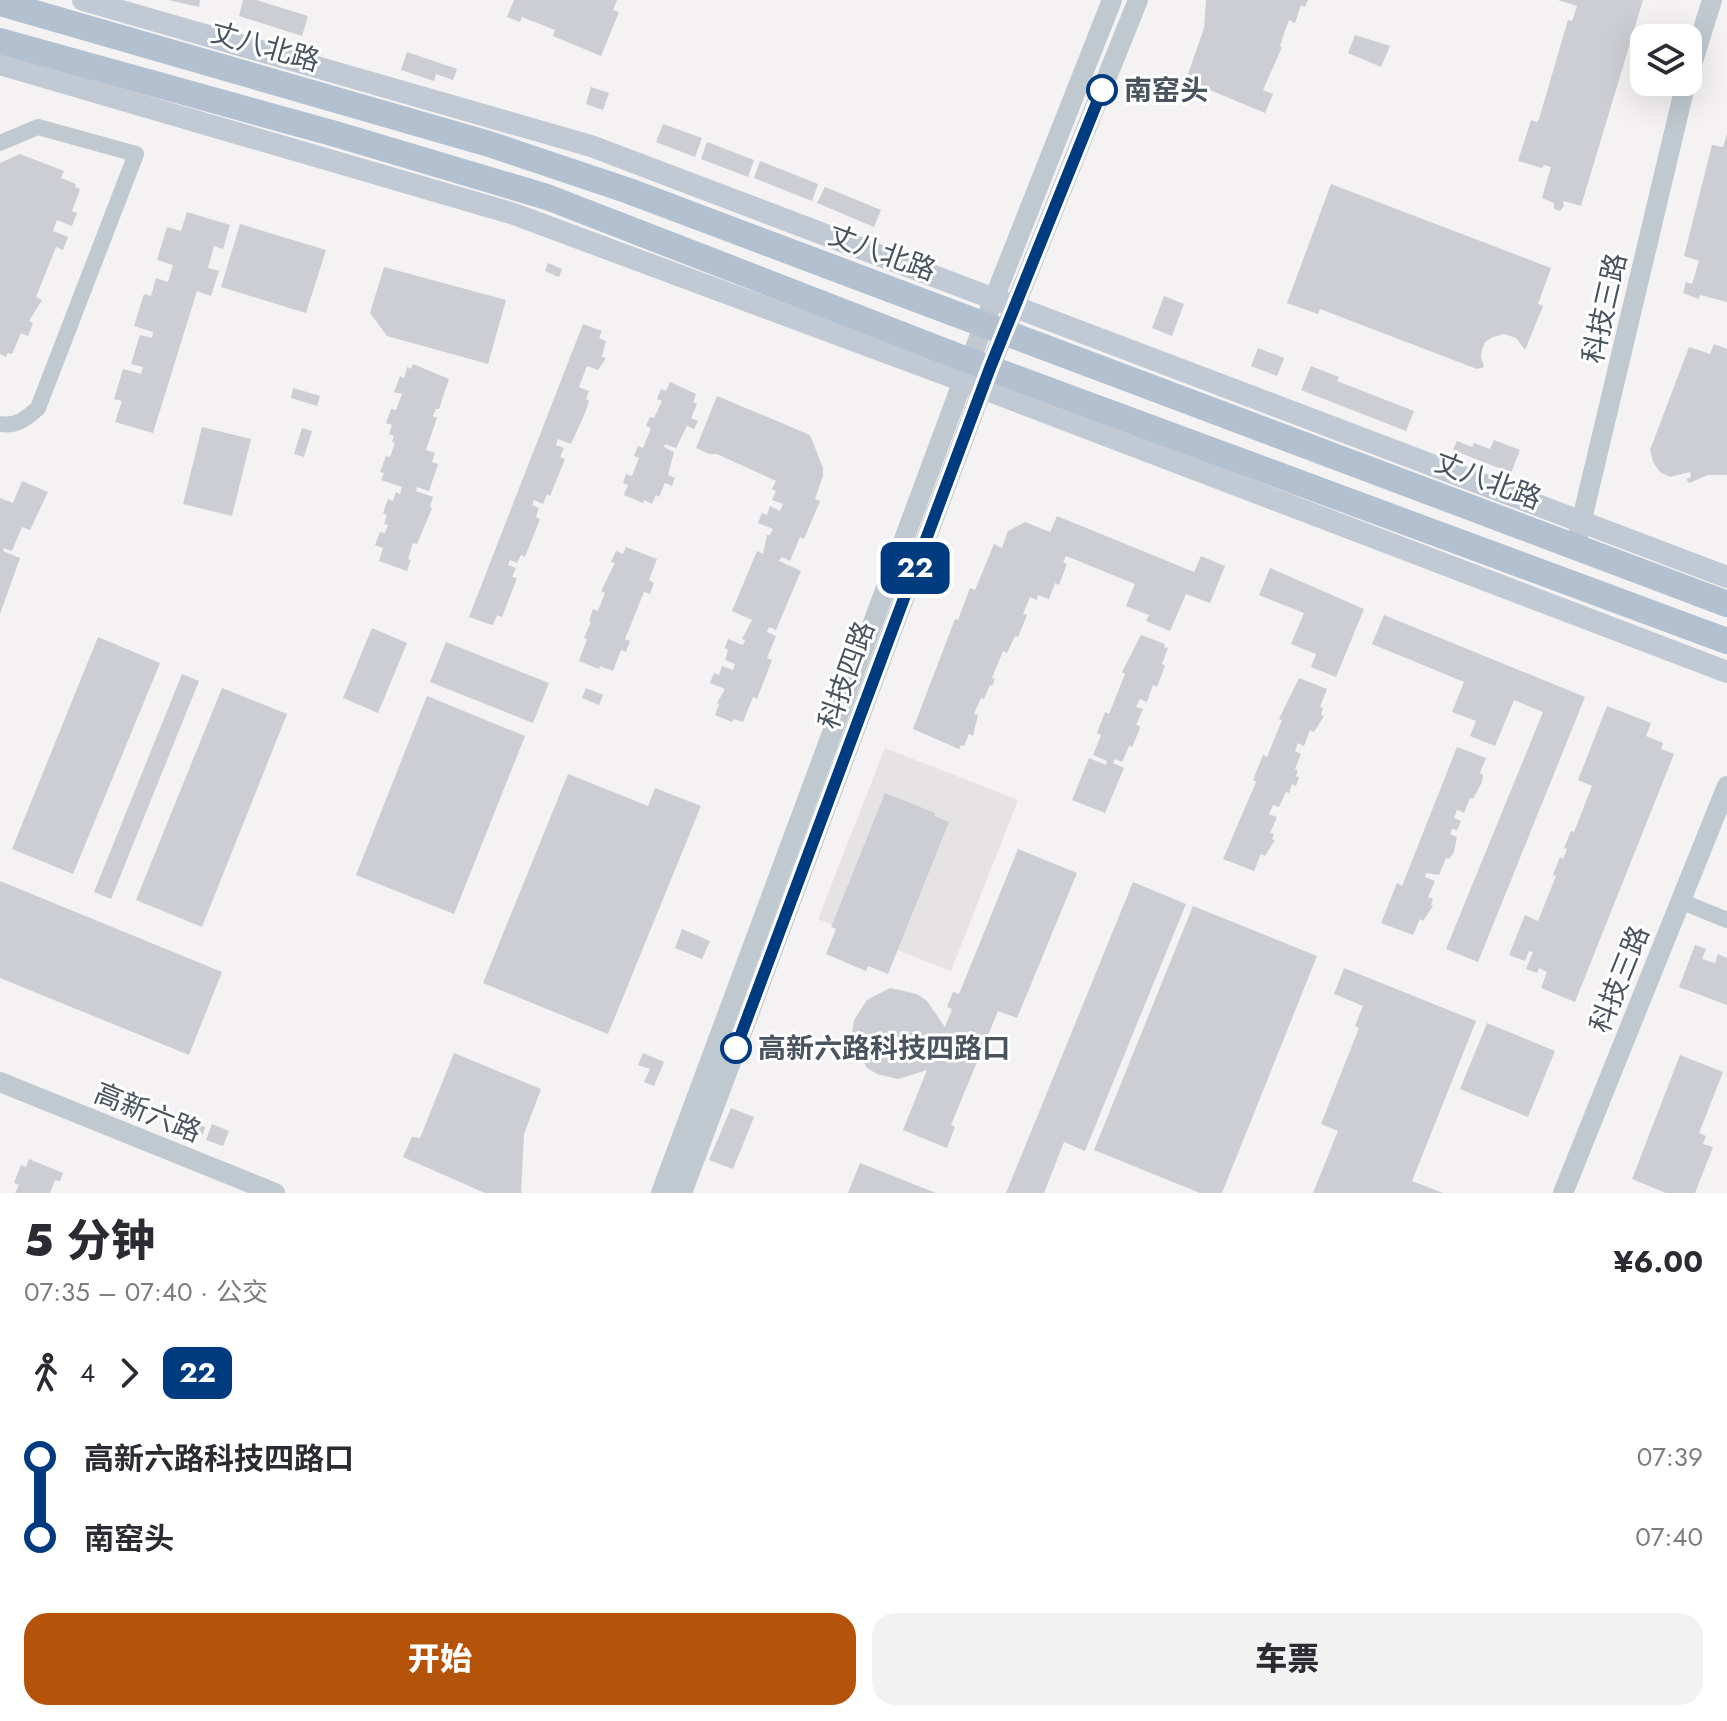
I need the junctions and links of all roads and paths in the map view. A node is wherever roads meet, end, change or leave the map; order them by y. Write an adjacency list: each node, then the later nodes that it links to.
1 (83, 0): 11 (main road)
2 (1112, 0): 11 (street, 科技四路)
3 (1138, 0): 11 (street, 科技四路)
4 (1712, 0): 6 (street, 科技三路)
5 (0, 3): 12 (main road, 丈八北路)
6 (1702, 32)
7 (0, 41): 13 (main road)
8 (0, 64): 13 (main road)
9 (1683, 96): 15 (street, 科技三路)
10 (0, 143): 14 (street)
11 (1004, 302): 12 (street, 科技四路); 15 (main road)
12 (994, 328): 13 (street, 科技四路); 16 (main road, 丈八北路)
13 (976, 374): 19 (main road); 20 (main road); 26 (street, 科技四路); 27 (street, 科技四路)
14 (0, 424)
15 (1582, 521): 16 (street, 科技三路); 17 (main road)
16 (1575, 547): 18 (main road, 丈八北路)
17 (1727, 577)
18 (1727, 604)
19 (1727, 641)
20 (1727, 672)
21 (1727, 786): 22 (street, 科技三路)
22 (1680, 901): 23 (street); 28 (street, 科技三路)
23 (1727, 920)
24 (0, 1082): 25 (street, 高新六路)
25 (275, 1193)
26 (661, 1193)
27 (682, 1193)
28 (1563, 1193)

